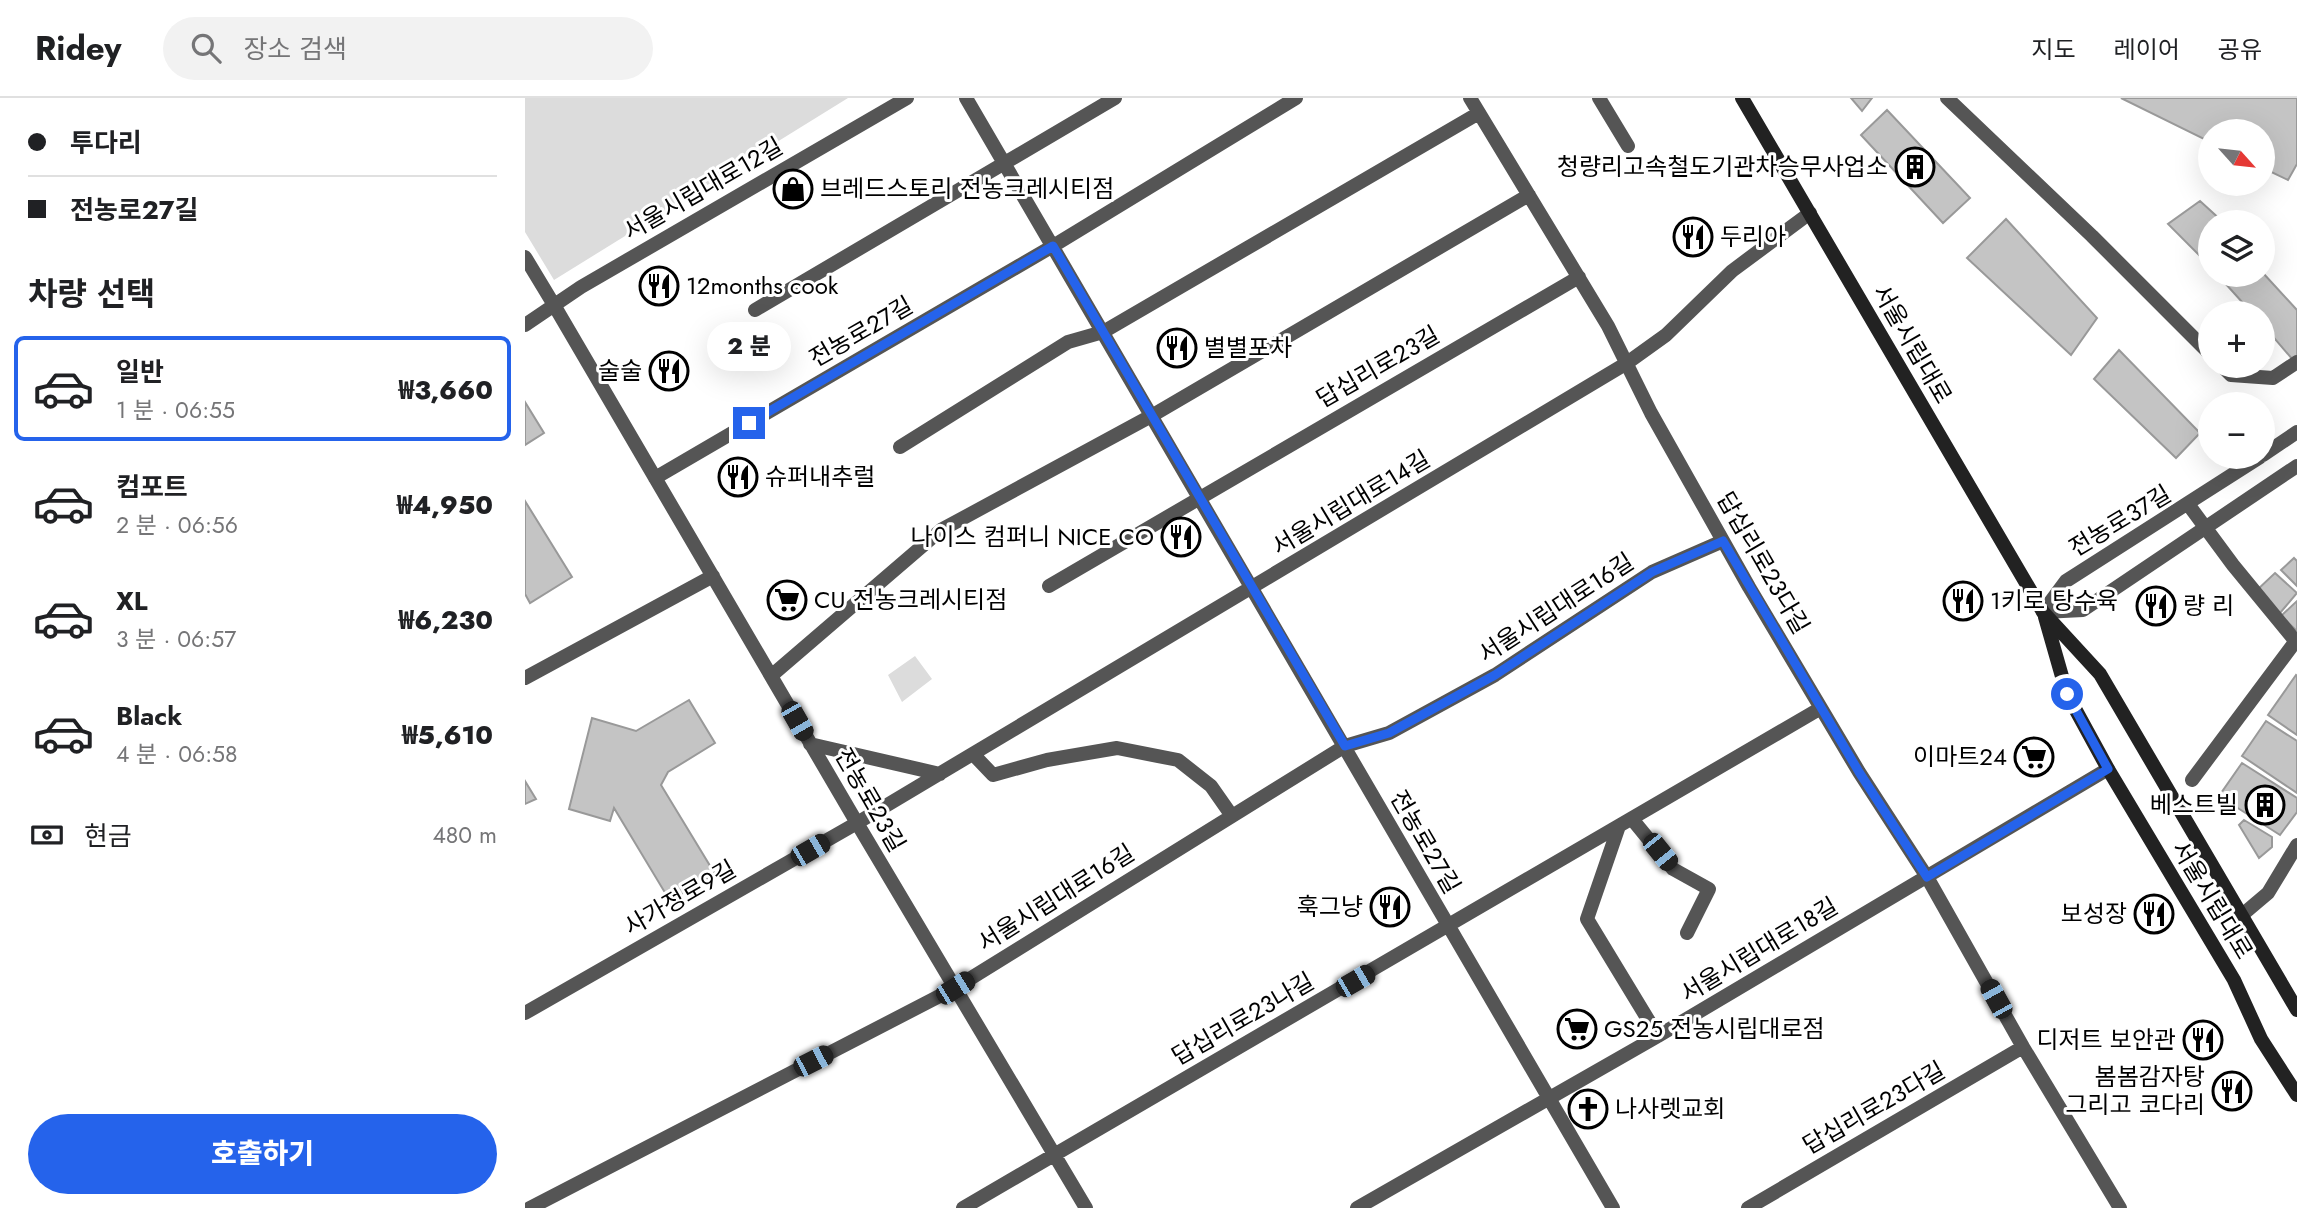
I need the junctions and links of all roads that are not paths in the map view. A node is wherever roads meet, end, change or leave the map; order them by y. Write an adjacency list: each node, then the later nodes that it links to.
1 (907, 98): 17 (street, 서울시립대로12길)
2 (966, 98): 11 (street, 전농로27길)
3 (1115, 98): 11 (street)
4 (1296, 98): 14 (street)
5 (1470, 98): 9 (street, 답십리로23다길)
6 (1599, 98): 10 (street)
7 (1742, 98): 13 (main road, 서울시립대로)
8 (1947, 98): 21 (street)
9 (1479, 113): 12 (street, 답십리로23다길); 20 (street)
10 (1628, 146)
11 (1005, 164): 14 (street, 전농로27길); 18 (street)
12 (1529, 195): 16 (street, 답십리로23다길); 25 (street)
13 (1810, 213): 23 (street, 서울시립대로14길); 39 (main road, 서울시립대로)
14 (1053, 246): 20 (street, 전농로27길); 31 (street, 전농로27길)
15 (525, 257): 17 (street, 전농로23길)
16 (1579, 277): 23 (street, 답십리로23다길); 32 (street, 답십리로23길)
17 (554, 305): 19 (street, 서울시립대로12길); 31 (street, 전농로23길)
18 (755, 310)
19 (525, 325)
20 (1103, 332): 25 (street, 전농로27길); 27 (street)
21 (2198, 342)
22 (2297, 362): 24 (street)
23 (1627, 363): 35 (street, 답십리로23다길); 38 (street, 서울시립대로14길)
24 (2275, 378)
25 (1153, 415): 32 (street, 전농로27길); 41 (street)
26 (2297, 432): 28 (street)
27 (900, 447)
28 (2275, 447)
29 (2297, 466): 34 (street)
30 (2241, 469): 33 (street)
31 (655, 478): 36 (street, 전농로23길)
32 (1200, 497): 37 (street); 38 (street, 전농로27길)
33 (2188, 503): 34 (street, 전농로37길); 39 (street, 전농로37길)
34 (2206, 526): 39 (street); 40 (street, 전농로37길)
35 (1723, 541): 43 (street, 답십리로23다길); 45 (street, 서울시립대로16길)
36 (713, 576): 41 (street, 전농로23길); 42 (street)
37 (1049, 586)
38 (1253, 589): 45 (street, 전농로27길); 46 (street, 서울시립대로14길)
39 (2043, 612): 47 (main road, 서울시립대로); 55 (main road, 서울시립대로)
40 (2296, 642): 49 (street)
41 (771, 676): 44 (street, 전농로23길)
42 (525, 678)
43 (1821, 708): 51 (street, 답십리로23나길); 54 (street, 답십리로23다길)
44 (810, 744): 48 (street); 52 (street, 전농로23길)
45 (1345, 746): 50 (street, 서울시립대로16길); 56 (street, 전농로27길)
46 (973, 754): 48 (street, 서울시립대로14길); 50 (street)
47 (2108, 769): 54 (street, 서울시립대로18길); 63 (main road, 서울시립대로)
48 (940, 774): 52 (street, 서울시립대로14길)
49 (2192, 780)
50 (1232, 817): 58 (street, 서울시립대로16길)
51 (1626, 822): 56 (street, 답십리로23나길); 57 (street); 61 (street)
52 (857, 823): 58 (street, 전농로23길); 60 (street, 사가정로9길)
53 (2297, 845): 55 (street, 서울시립대로)
54 (1927, 877): 61 (street, 서울시립대로18길); 62 (street, 답십리로23다길)
55 (2242, 915): 59 (main road, 서울시립대로)
56 (1448, 927): 64 (street, 전농로27길); 65 (street, 답십리로23나길)
57 (1687, 933)
58 (955, 988): 65 (street, 전농로23길); 66 (street, 서울시립대로16길)
59 (2297, 1010)
60 (525, 1013)
61 (1658, 1036): 64 (street, 서울시립대로18길)
62 (2023, 1048): 71 (street, 답십리로23다길); 72 (street, 답십리로23다길)
63 (2297, 1095)
64 (1548, 1098): 69 (street, 서울시립대로18길); 70 (street, 전농로27길)
65 (1054, 1154): 67 (street, 답십리로23나길); 68 (street, 전농로23길)
66 (530, 1208)
67 (963, 1208)
68 (1086, 1208)
69 (1357, 1208)
70 (1613, 1208)
71 (1748, 1208)
72 (2120, 1208)

